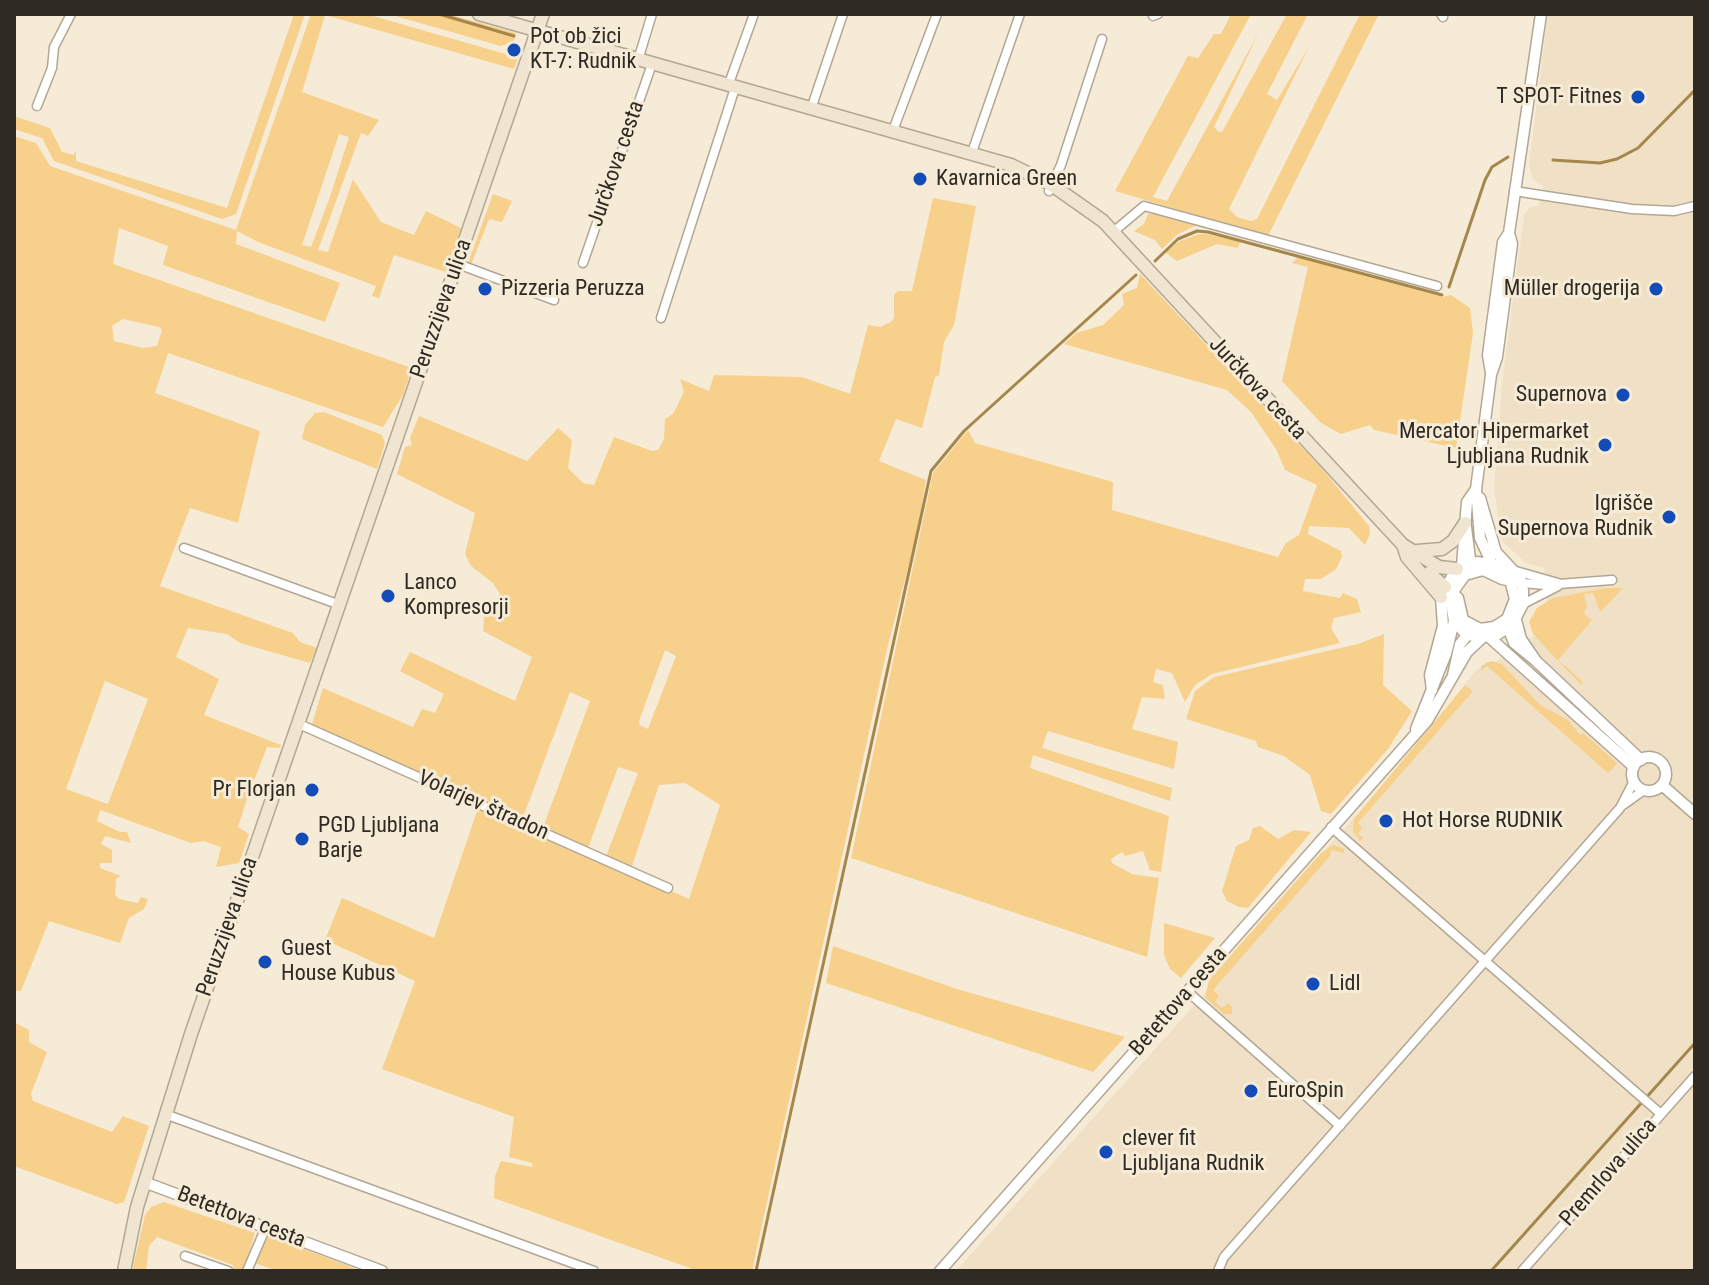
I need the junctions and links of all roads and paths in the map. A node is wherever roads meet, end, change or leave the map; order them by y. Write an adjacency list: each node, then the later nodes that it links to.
1 (71, 14): 15 (street)
2 (479, 14): 10 (main road, Jurčkova cesta)
3 (543, 14): 10 (main road, Peruzzijeva ulica)
4 (652, 14): 12 (street)
5 (754, 14): 14 (street)
6 (843, 14): 16 (street)
7 (937, 14): 17 (street)
8 (1020, 14): 18 (street)
9 (1541, 14): 20 (street)
10 (538, 31): 12 (main road, Jurčkova cesta); 24 (main road, Peruzzijeva ulica)
11 (1102, 39): 19 (street)
12 (638, 60): 13 (main road, Jurčkova cesta)
13 (652, 64): 14 (main road, Jurčkova cesta); 23 (street, Jurčkova cesta)
14 (731, 87): 16 (main road, Jurčkova cesta); 27 (street)
15 (37, 106)
16 (811, 109): 17 (main road, Jurčkova cesta)
17 (892, 133): 18 (main road, Jurčkova cesta)
18 (971, 155): 19 (main road, Jurčkova cesta)
19 (1051, 188): 22 (main road, Jurčkova cesta)
20 (1514, 191): 21 (street); 28 (street)
21 (1695, 206)
22 (1111, 234): 25 (street); 30 (main road, Jurčkova cesta)
23 (583, 263)
24 (458, 264): 26 (street); 40 (main road, Peruzzijeva ulica)
25 (1437, 286)
26 (554, 300)
27 (661, 318)
28 (1476, 489): 29 (street); 33 (street); 35 (street)
29 (1465, 523): 32 (main road); 34 (street)
30 (1403, 545): 32 (main road, Jurčkova cesta); 38 (main road, Jurčkova cesta)
31 (184, 548): 40 (street)
32 (1417, 551): 34 (main road, Jurčkova cesta)
33 (1492, 564): 34 (street); 35 (street)
34 (1465, 568): 35 (street); 38 (street)
35 (1517, 578): 37 (street); 39 (street); 42 (street)
36 (1612, 580): 37 (street)
37 (1562, 584): 39 (street)
38 (1446, 592): 41 (street); 43 (street); 44 (street, Betettova cesta)
39 (1523, 604): 42 (street)
40 (340, 605): 45 (main road, Peruzzijeva ulica)
41 (1454, 621): 43 (street); 44 (street, Betettova cesta)
42 (1510, 623): 43 (street); 43 (street); 47 (street)
43 (1479, 634): 46 (street, Betettova cesta); 47 (street)
44 (1432, 690): 46 (street, Betettova cesta)
45 (299, 724): 54 (street, Volarjev štradon); 58 (main road, Peruzzijeva ulica)
46 (1415, 731): 53 (street, Betettova cesta)
47 (1637, 764): 48 (street); 49 (street)
48 (1634, 781): 50 (street); 51 (street)
49 (1662, 785): 50 (street); 52 (street)
50 (1644, 790): 51 (street)
51 (1620, 808): 55 (street)
52 (1695, 814)
53 (1331, 827): 55 (street); 56 (street, Betettova cesta)
54 (668, 888)
55 (1485, 961): 59 (street); 60 (street)
56 (1188, 992): 60 (street); 69 (street, Betettova cesta)
57 (1695, 1076): 59 (street, Premrlova ulica)
58 (165, 1114): 61 (main road, Peruzzijeva ulica); 68 (street)
59 (1661, 1114): 71 (street, Premrlova ulica)
60 (1340, 1126): 70 (street)
61 (144, 1182): 62 (street, Betettova cesta); 64 (main road, Peruzzijeva ulica)
62 (266, 1227): 66 (street); 67 (street, Betettova cesta)
63 (185, 1256): 65 (street)
64 (124, 1271)
65 (228, 1271)
66 (247, 1271)
67 (382, 1271)
68 (594, 1271)
69 (940, 1271)
70 (1218, 1271)
71 (1522, 1271)

